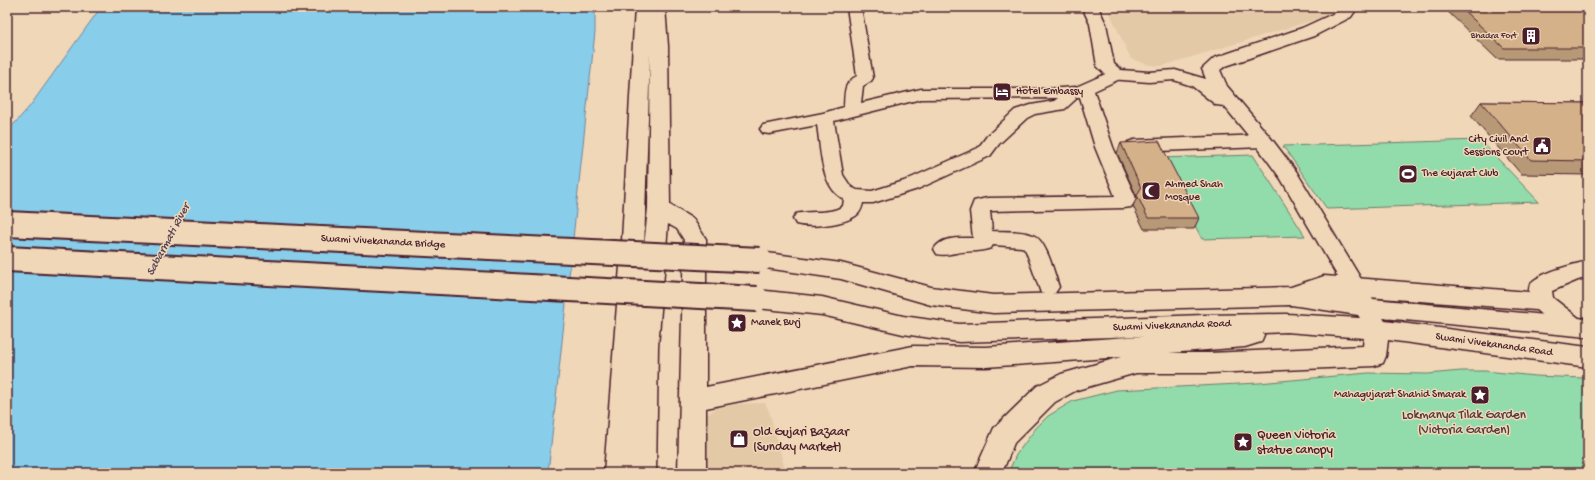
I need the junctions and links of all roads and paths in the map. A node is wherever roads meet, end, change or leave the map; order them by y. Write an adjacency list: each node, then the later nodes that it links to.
1 (643, 7): 32 (main road)
2 (657, 7): 17 (main road)
3 (854, 7): 10 (street)
4 (1090, 7): 6 (main road)
5 (1350, 7): 7 (main road)
6 (1098, 24): 7 (main road); 8 (main road)
7 (1220, 62): 11 (main road)
8 (1116, 75): 9 (street); 11 (main road)
9 (1082, 90): 10 (street); 15 (street); 16 (street)
10 (852, 110): 12 (street)
11 (1240, 114): 14 (main road)
12 (825, 118): 13 (street); 16 (street)
13 (769, 129)
14 (1263, 141): 15 (street); 25 (main road)
15 (1104, 147): 20 (street)
16 (854, 196): 18 (street)
17 (659, 208): 31 (main road); 33 (main road)
18 (803, 219)
19 (7, 224): 25 (main road, Swami Vivekananda Bridge, bridge)
20 (984, 238): 21 (street); 24 (street)
21 (944, 249)
22 (7, 259): 27 (main road, Swami Vivekananda Road, bridge)
23 (1588, 269): 26 (main road)
24 (1048, 287)
25 (1360, 297): 26 (main road); 28 (main road); 29 (main road)
26 (1542, 302): 28 (main road)
27 (1286, 324): 29 (main road, Swami Vivekananda Road); 31 (main road)
28 (1580, 327)
29 (1377, 329): 30 (main road, Swami Vivekananda Road); 35 (main road)
30 (1588, 357)
31 (693, 400): 34 (main road)
32 (618, 473)
33 (642, 473)
34 (692, 473)
35 (988, 473)

